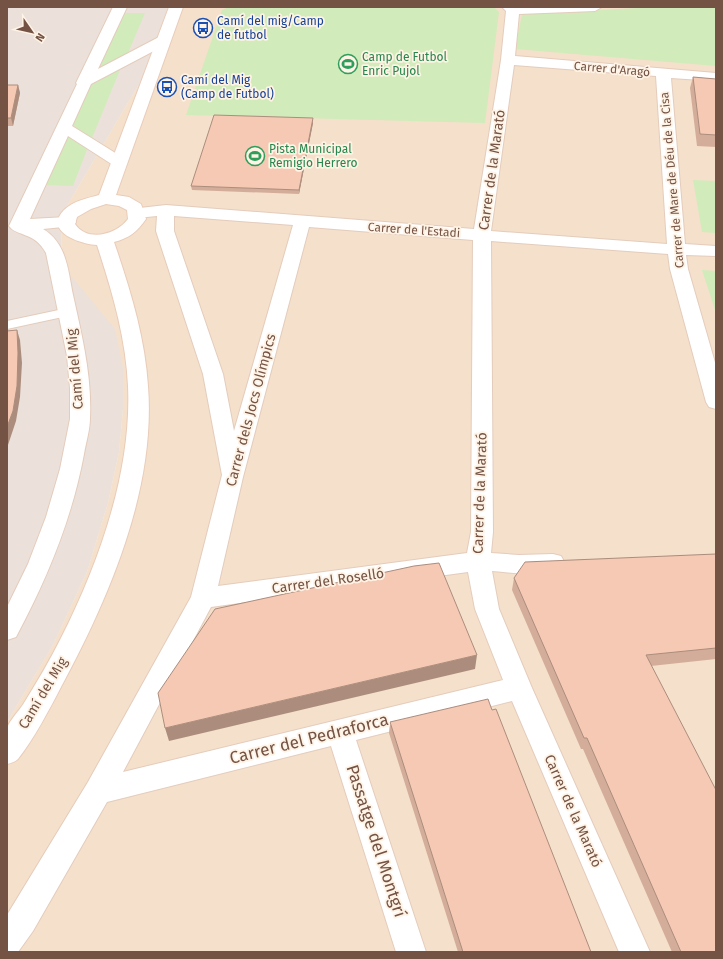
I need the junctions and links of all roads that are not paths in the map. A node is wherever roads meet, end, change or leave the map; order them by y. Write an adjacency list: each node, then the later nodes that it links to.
1 (120, 7): 9 (street)
2 (176, 7): 5 (street)
3 (595, 7): 4 (street)
4 (511, 9): 6 (street, Carrer de la Marató)
5 (164, 40): 9 (street); 11 (street)
6 (508, 60): 7 (street, Carrer d'Aragó); 18 (street, Carrer de la Marató)
7 (663, 73): 8 (street, Carrer d'Aragó); 20 (street, Carrer de Mare de Déu de la Cisa)
8 (716, 77)
9 (83, 83): 10 (street)
10 (64, 126): 11 (street); 17 (street)
11 (119, 162): 12 (street)
12 (106, 199): 14 (street); 15 (street)
13 (166, 210): 14 (street, Carrer de l'Estadi); 16 (street, Carrer de l'Estadi); 25 (street)
14 (137, 213): 19 (street)
15 (67, 222): 17 (street); 19 (street)
16 (302, 222): 18 (street, Carrer de l'Estadi); 25 (street, Carrer dels Jocs Olímpics)
17 (13, 226): 22 (street, Camí del Mig)
18 (482, 235): 20 (street, Carrer de l'Estadi); 26 (street, Carrer de la Marató)
19 (104, 239): 32 (street, Camí del Mig)
20 (677, 250): 21 (street, Carrer de l'Estadi); 24 (street, Carrer de Mare de Déu de la Cisa)
21 (716, 252)
22 (68, 312): 23 (lane); 29 (street, Camí del Mig)
23 (7, 325)
24 (716, 402)
25 (232, 477): 28 (street, Carrer dels Jocs Olímpics)
26 (478, 561): 27 (street, Carrer del Roselló); 28 (street, Carrer del Roselló); 30 (street, Carrer de la Marató)
27 (574, 562)
28 (203, 598): 33 (street)
29 (7, 630)
30 (519, 688): 31 (street, Carrer del Pedraforca); 36 (street, Carrer de la Marató)
31 (340, 731): 33 (street, Carrer del Pedraforca); 35 (street, Passatge del Montgrí)
32 (7, 752)
33 (98, 791): 34 (street)
34 (7, 941)
35 (411, 952)
36 (635, 952)

